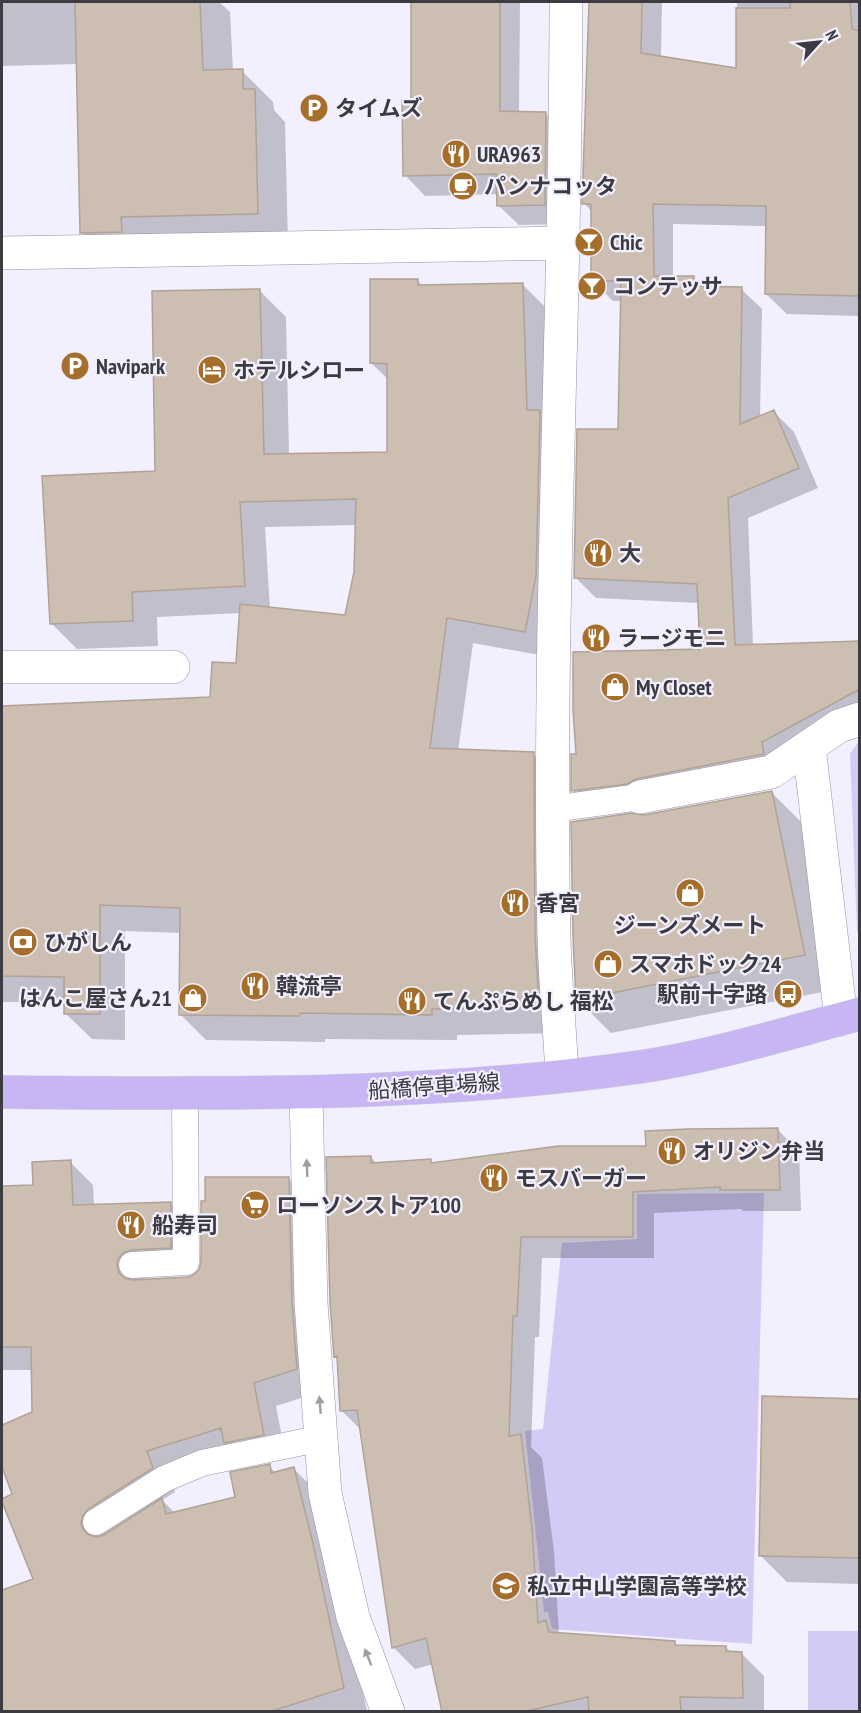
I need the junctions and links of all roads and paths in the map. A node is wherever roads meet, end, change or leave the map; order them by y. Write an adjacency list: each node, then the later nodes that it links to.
1 (566, 2): 2 (street)
2 (563, 243): 3 (street); 9 (street)
3 (2, 253)
4 (2, 667): 5 (street)
5 (173, 668)
6 (860, 719): 7 (street)
7 (808, 747): 8 (street); 10 (street)
8 (640, 797): 9 (lane)
9 (552, 809): 11 (street)
10 (850, 1016): 11 (main road, 船橋停車場線)
11 (562, 1076): 14 (main road, 船橋停車場線)
12 (2, 1092): 13 (main road, 船橋停車場線)
13 (185, 1094): 14 (main road, 船橋停車場線); 15 (lane)
14 (306, 1094): 16 (street, one-way to 14)
15 (132, 1265)
16 (322, 1438): 17 (lane); 18 (street, one-way to 16)
17 (96, 1522)
18 (388, 1712)

